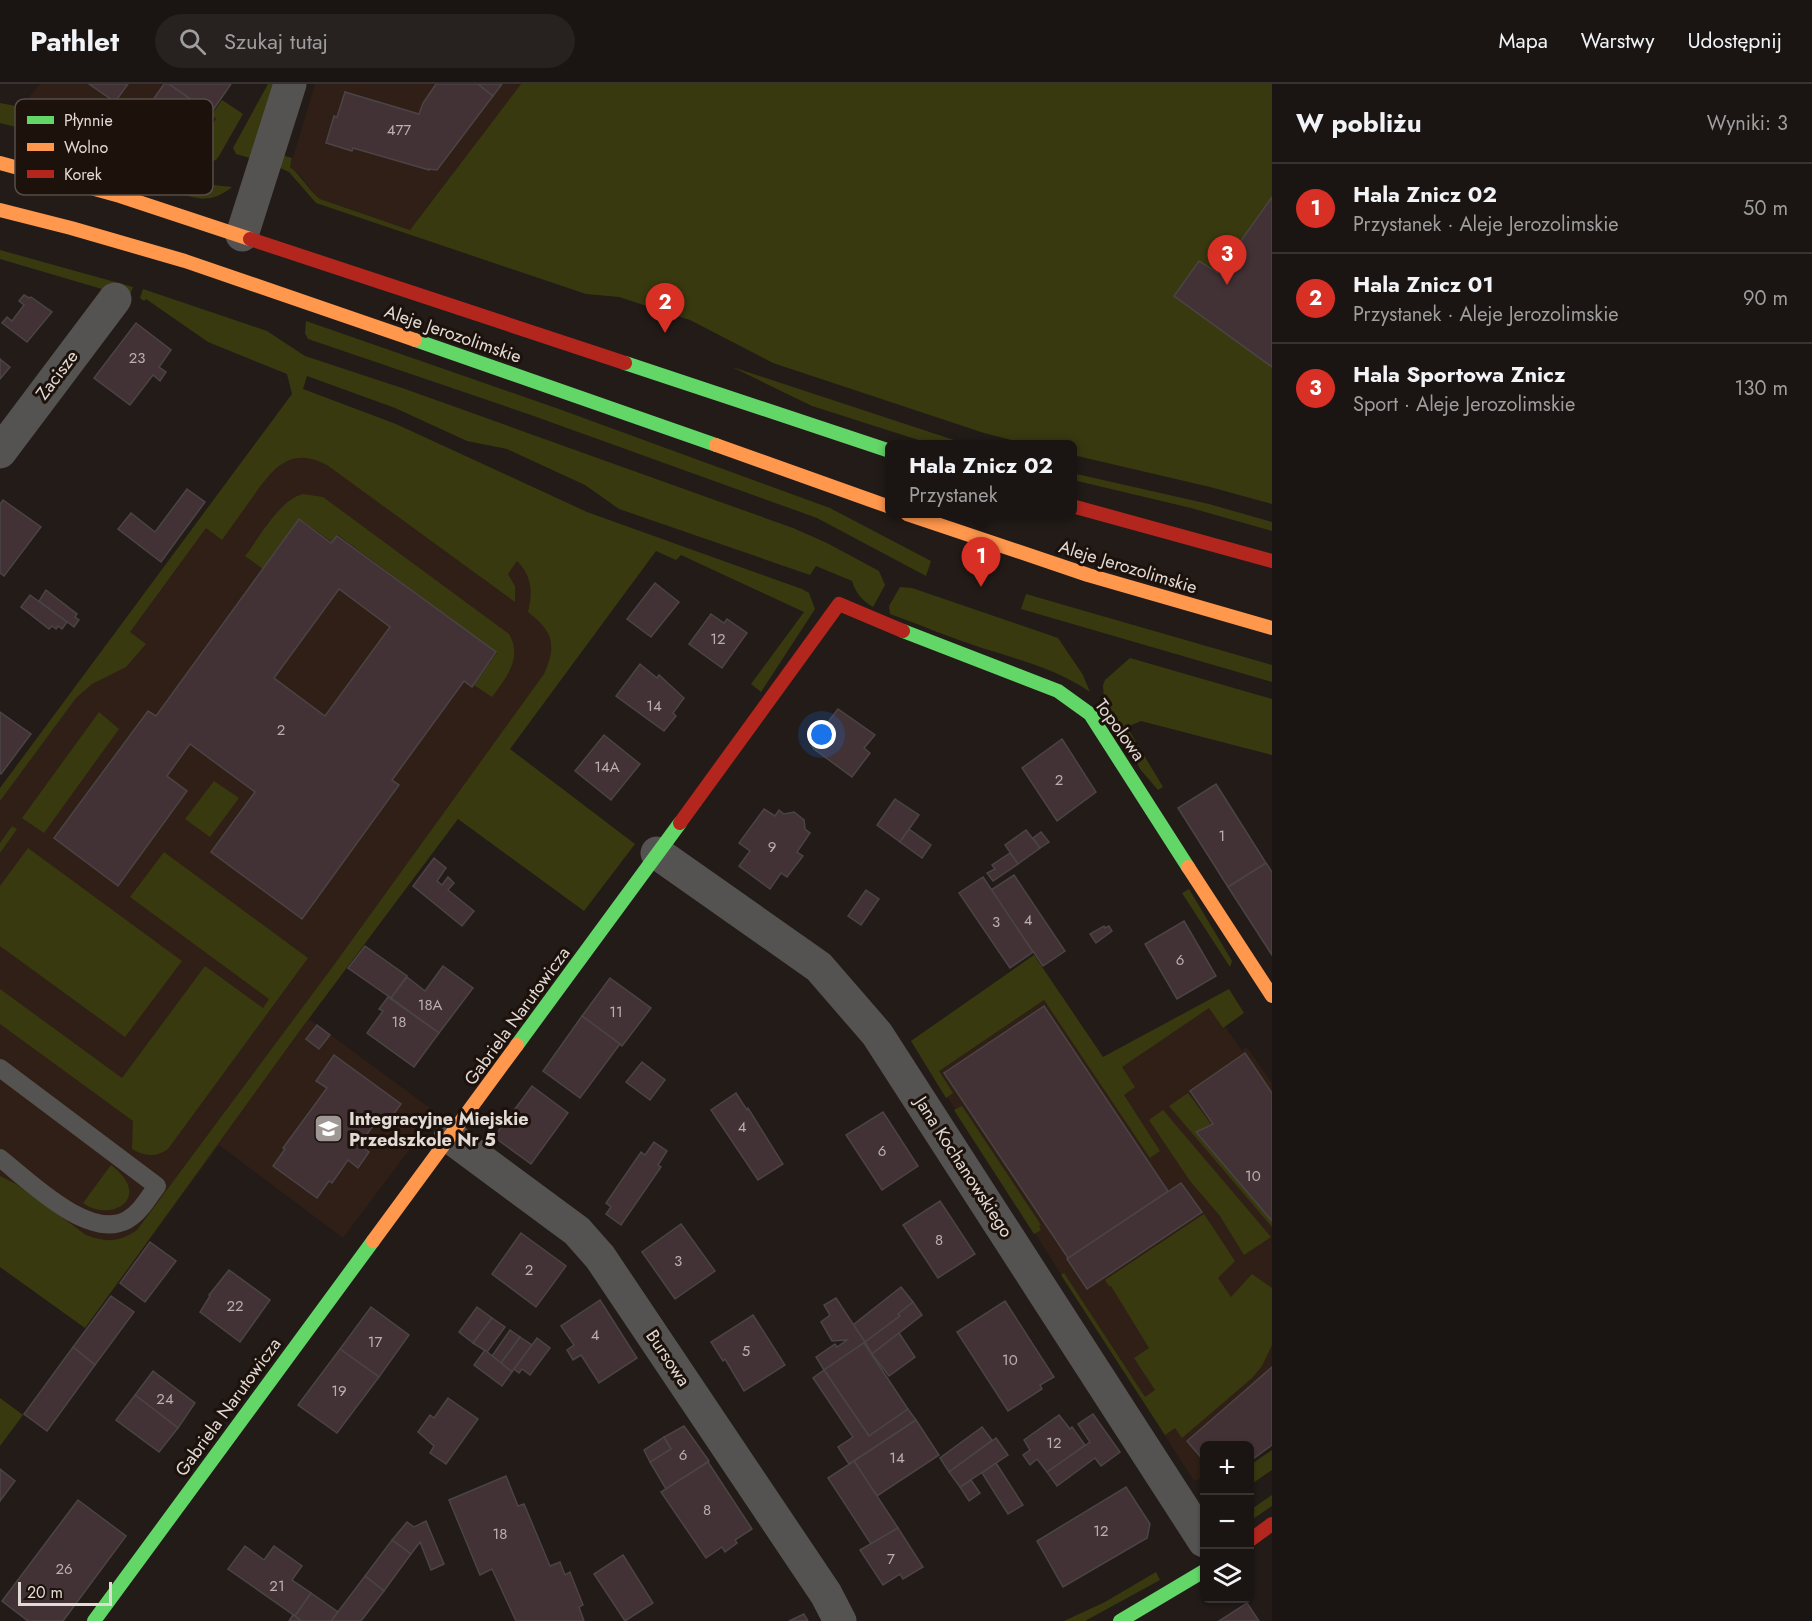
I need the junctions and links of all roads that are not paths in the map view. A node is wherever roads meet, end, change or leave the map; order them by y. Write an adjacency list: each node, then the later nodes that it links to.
1 (290, 84): 6 (street)
2 (0, 163): 3 (main road, Aleje Jerozolimskie)
3 (15, 167)
4 (116, 195): 6 (main road, Aleje Jerozolimskie)
5 (0, 210): 10 (main road, Aleje Jerozolimskie)
6 (242, 235): 8 (main road, Aleje Jerozolimskie)
7 (115, 299): 9 (street, Zacisze)
8 (885, 449)
9 (0, 452)
10 (885, 505)
11 (1077, 507): 13 (main road)
12 (921, 518): 15 (main road, Aleje Jerozolimskie)
13 (1272, 561)
14 (839, 604): 16 (main road, Gabriela Narutowicza); 17 (main road, Topolowa)
15 (1272, 628)
16 (657, 853): 19 (main road, Gabriela Narutowicza); 21 (street, Jana Kochanowskiego)
17 (1272, 996)
18 (0, 1068): 20 (lane)
19 (450, 1137): 23 (main road, Gabriela Narutowicza); 24 (street, Bursowa)
20 (0, 1158)
21 (1200, 1535)
22 (1200, 1572): 25 (main road)
23 (94, 1621)
24 (840, 1621)
25 (1120, 1621)

